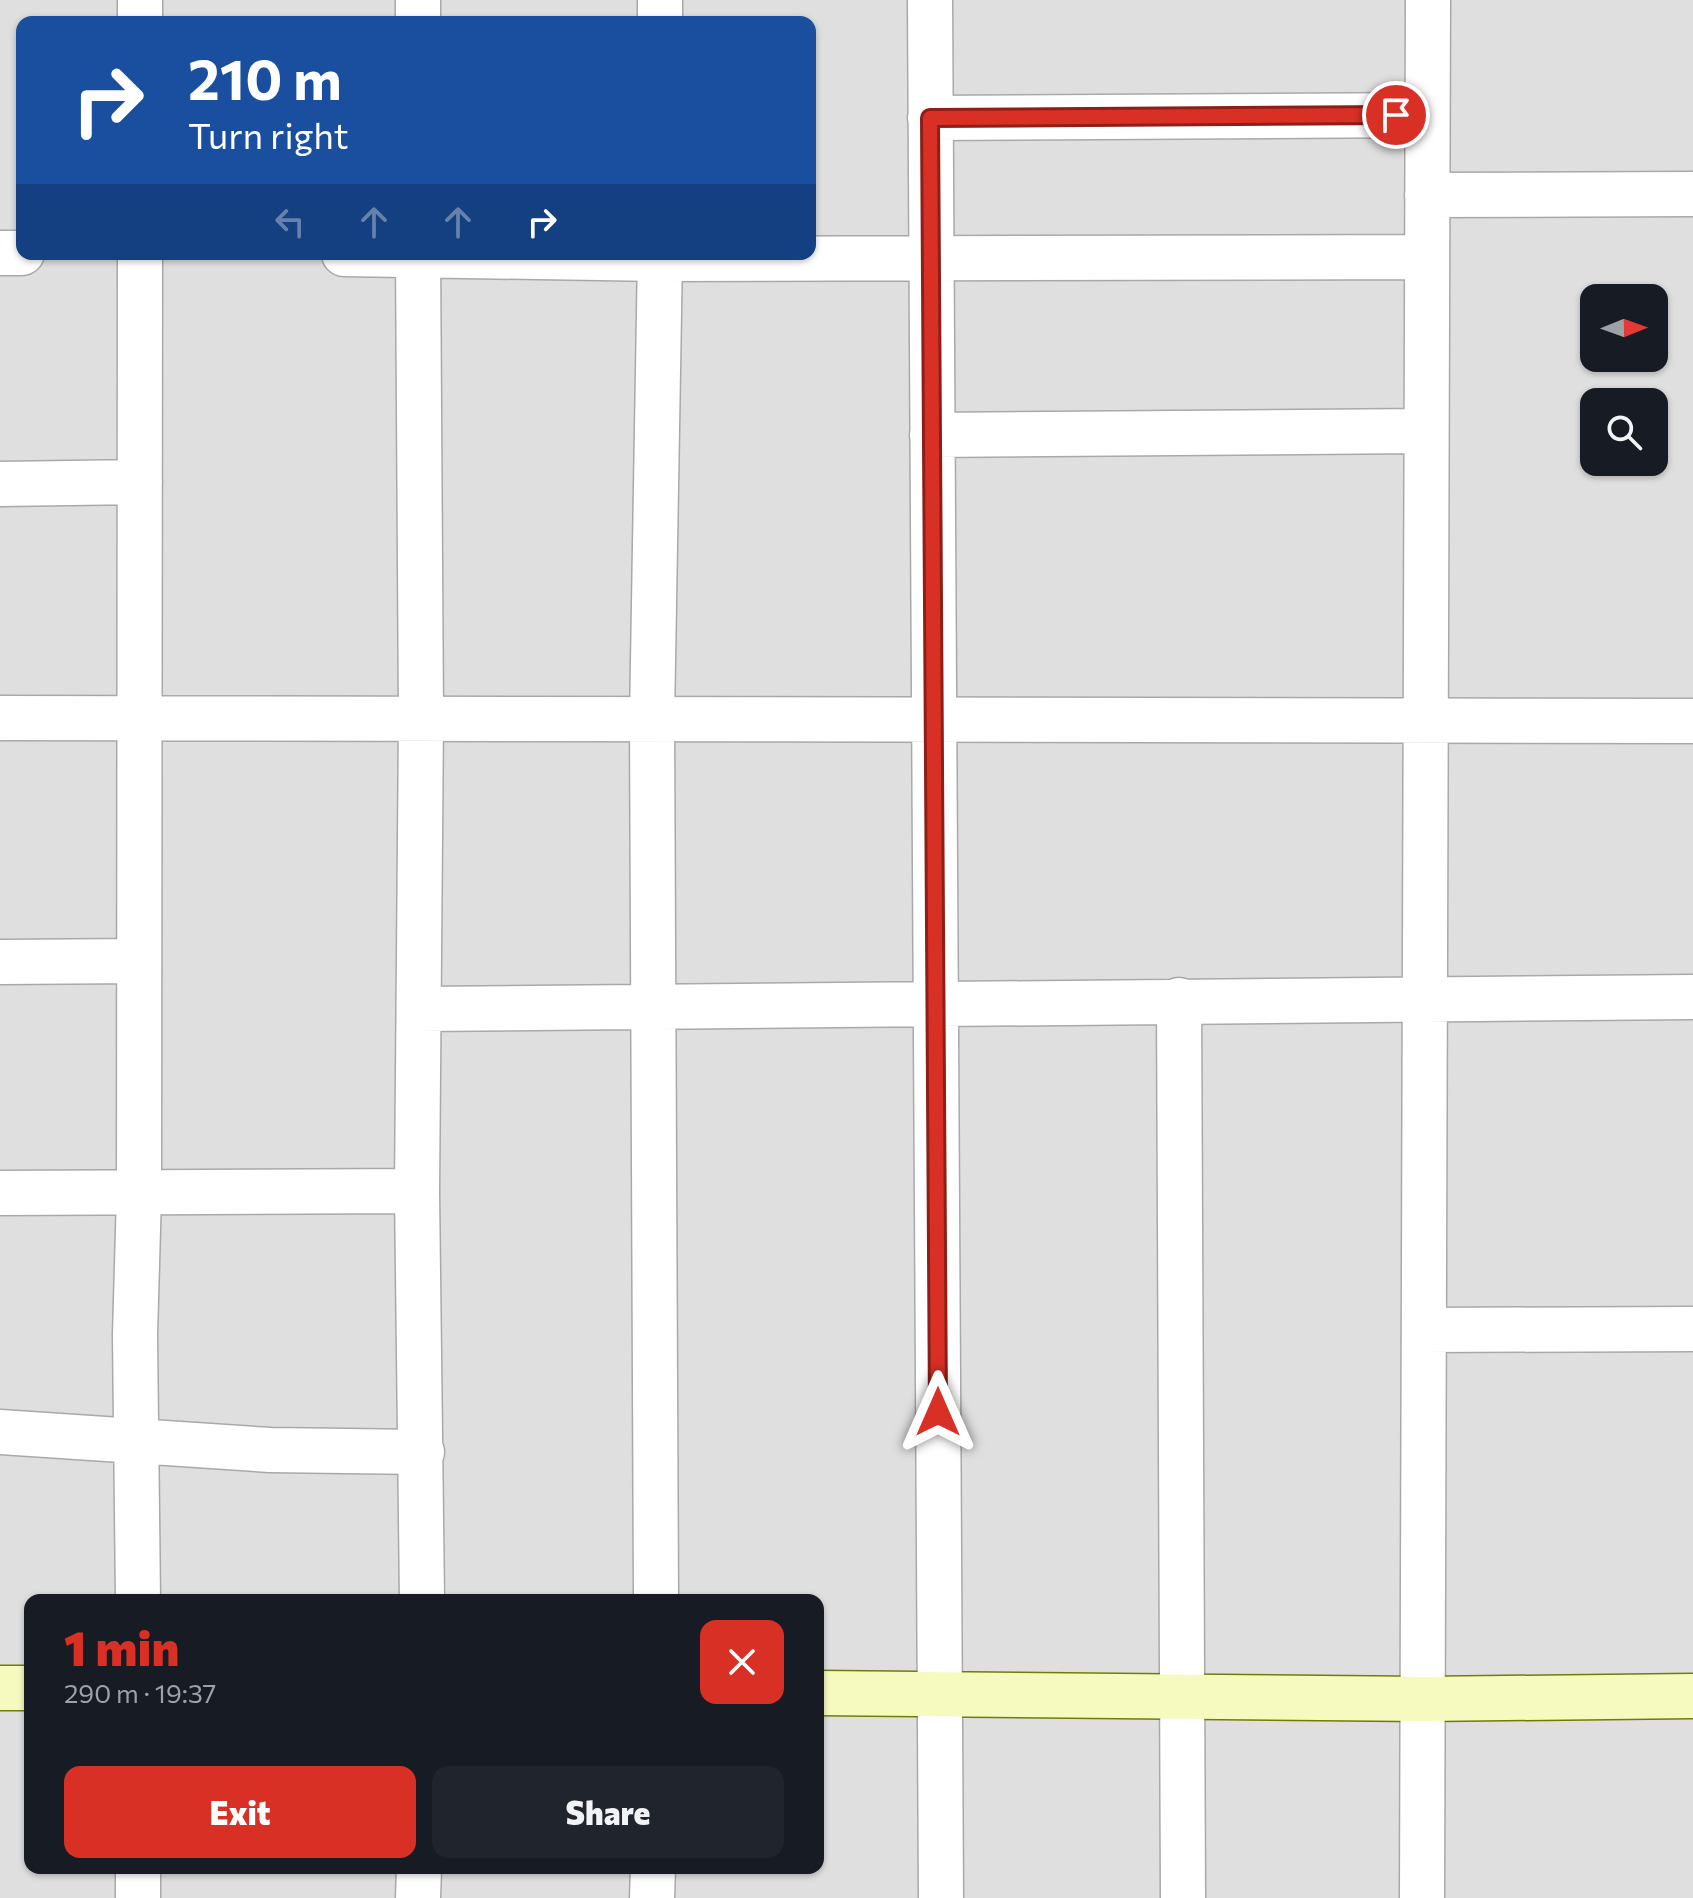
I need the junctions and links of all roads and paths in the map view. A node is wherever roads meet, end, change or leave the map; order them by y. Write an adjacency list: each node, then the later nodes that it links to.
1 (930, 0): 4 (street)
2 (1428, 0): 3 (street)
3 (1427, 115): 4 (street); 6 (street)
4 (930, 118): 9 (street)
5 (1693, 194): 6 (street)
6 (1427, 195): 7 (street)
7 (1427, 257): 9 (street); 13 (street)
8 (816, 258): 9 (street)
9 (931, 258): 14 (street)
10 (140, 260): 15 (street)
11 (418, 260): 19 (street)
12 (660, 260): 20 (street)
13 (1426, 431): 14 (street); 22 (street)
14 (932, 435): 21 (street)
15 (140, 482): 16 (street); 18 (street)
16 (0, 484)
17 (0, 718): 18 (street)
18 (139, 719): 19 (street); 24 (street)
19 (421, 719): 20 (street); 31 (street)
20 (652, 720): 21 (street); 30 (street)
21 (934, 720): 22 (street); 29 (street)
22 (1425, 721): 23 (street); 26 (street)
23 (1693, 721)
24 (139, 961): 25 (street); 34 (street)
25 (0, 962)
26 (1425, 997): 27 (street); 28 (street); 36 (street)
27 (1693, 997)
28 (1179, 1000): 29 (street); 47 (street)
29 (936, 1005): 30 (street); 46 (street)
30 (653, 1007): 31 (street); 42 (street)
31 (421, 1009): 32 (street)
32 (417, 1191): 34 (street); 39 (street)
33 (0, 1193): 34 (street)
34 (139, 1194): 38 (street)
35 (1693, 1329): 36 (street)
36 (1424, 1330): 49 (street)
37 (0, 1432): 38 (street)
38 (138, 1440): 39 (street); 40 (street)
39 (422, 1452): 41 (street)
40 (138, 1594)
41 (422, 1594)
42 (656, 1594)
43 (0, 1688): 44 (street)
44 (24, 1688)
45 (824, 1693): 46 (street)
46 (940, 1693): 47 (street); 56 (street)
47 (1183, 1695): 49 (street); 57 (street)
48 (1693, 1696): 49 (street)
49 (1423, 1699): 58 (street)
50 (138, 1874): 53 (street)
51 (419, 1874): 54 (street)
52 (653, 1874): 55 (street)
53 (138, 1898)
54 (418, 1898)
55 (652, 1898)
56 (941, 1898)
57 (1183, 1898)
58 (1422, 1898)

